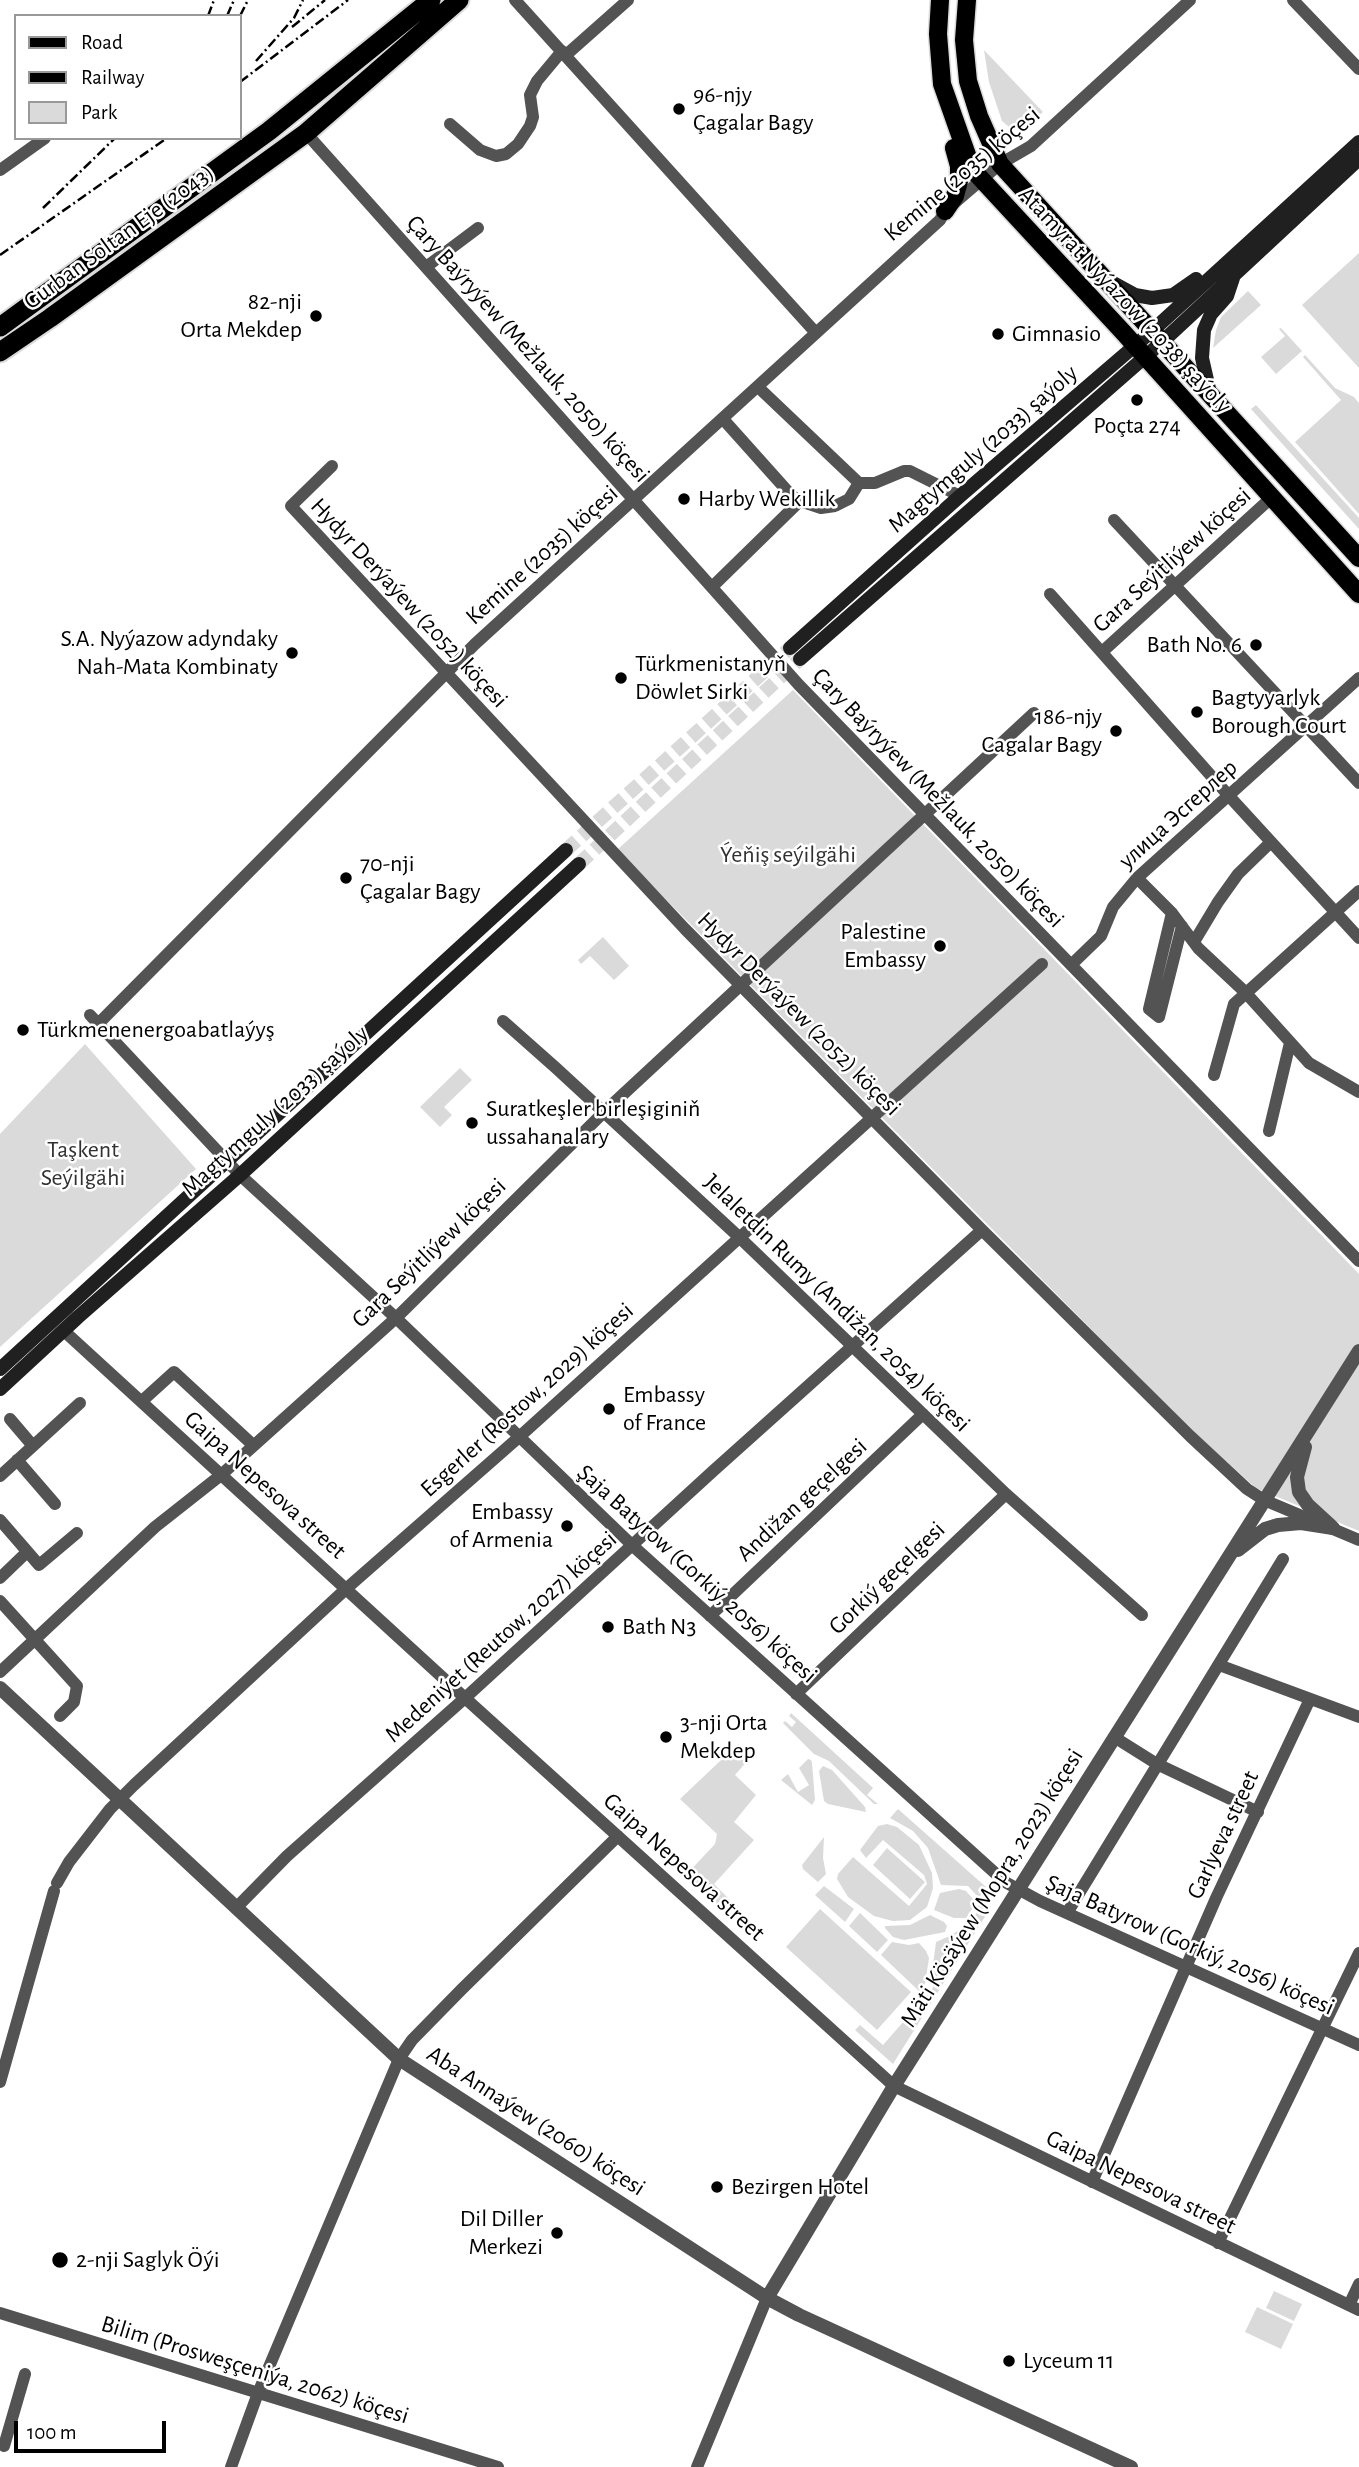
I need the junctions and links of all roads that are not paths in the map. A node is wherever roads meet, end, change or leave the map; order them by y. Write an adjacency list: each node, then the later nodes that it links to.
1 (431, 0): 25 (highway, Gurban Soltan Eje (2043))
2 (459, 0): 13 (highway, Gurban Soltan Eje (2043))
3 (515, 0): 9 (street)
4 (628, 0): 9 (street)
5 (940, 0): 11 (main road, Atamyrat Nyýazow (2038) şaýoly)
6 (967, 0): 17 (main road, Atamyrat Nyýazow (2038) şaýoly)
7 (1190, 0): 17 (street, Kemine (2035) köçesi)
8 (1293, 0): 10 (street)
9 (564, 53): 12 (street); 26 (street)
10 (1359, 69)
11 (942, 84): 19 (main road, Atamyrat Nyýazow (2038) şaýoly); 20 (main road)
12 (450, 124)
13 (306, 133): 22 (street, Çary Baýryýew (Mežlauk, 2050) köçesi); 29 (highway, Gurban Soltan Eje (2043))
14 (43, 140): 18 (street)
15 (1359, 142): 23 (main road, Magtymguly (2033) şaýoly)
16 (1359, 159): 23 (main road, Magtymguly (2033) şaýoly)
17 (1000, 164): 19 (street, Kemine (2035) köçesi); 24 (main road, Atamyrat Nyýazow (2038) şaýoly)
18 (0, 170)
19 (980, 180): 20 (street, Kemine (2035) köçesi); 28 (main road, Atamyrat Nyýazow (2038) şaýoly)
20 (945, 211): 26 (street, Kemine (2035) köçesi)
21 (478, 228): 22 (street)
22 (426, 267): 37 (street, Çary Baýryýew (Mežlauk, 2050) köçesi)
23 (1228, 269): 24 (main road); 27 (main road, Magtymguly (2033) şaýoly); 31 (main road)
24 (1099, 274): 27 (main road, Atamyrat Nyýazow (2038) şaýoly)
25 (0, 327)
26 (816, 333): 30 (street, Kemine (2035) köçesi)
27 (1157, 337): 28 (main road, Magtymguly (2033) şaýoly); 31 (main road, Atamyrat Nyýazow (2038) şaýoly)
28 (1140, 351): 35 (main road, Magtymguly (2033) şaýoly); 35 (main road, Magtymguly (2033) şaýoly); 36 (main road, Atamyrat Nyýazow (2038) şaýoly)
29 (0, 352)
30 (758, 387): 32 (street, Kemine (2035) köçesi); 34 (street)
31 (1210, 393): 40 (main road, Atamyrat Nyýazow (2038) şaýoly)
32 (723, 419): 37 (street, Kemine (2035) köçesi); 38 (street)
33 (332, 466): 46 (street, Hydyr Derýaýew (2052) köçesi)
34 (859, 483): 35 (street); 38 (street)
35 (960, 496)
36 (1271, 498): 42 (street, Gara Seýitliýew köçesi); 44 (main road, Atamyrat Nyýazow (2038) şaýoly)
37 (634, 500): 41 (street, Çary Baýryýew (Mežlauk, 2050) köçesi); 46 (street, Kemine (2035) köçesi)
38 (800, 501): 41 (street)
39 (1114, 520): 42 (street)
40 (1359, 558)
41 (712, 587): 52 (street, Çary Baýryýew (Mežlauk, 2050) köçesi)
42 (1174, 587): 45 (street, Gara Seýitliýew köçesi); 49 (street)
43 (1049, 594): 45 (street)
44 (1359, 594)
45 (1102, 652): 51 (street)
46 (445, 673): 65 (street, Hydyr Derýaýew (2052) köçesi); 67 (street, Kemine (2035) köçesi)
47 (1359, 678): 49 (street, улица Эсгерлер)
48 (1034, 713): 52 (street, Gara Seýitliýew köçesi)
49 (1306, 726): 50 (street); 51 (street, улица Эсгерлер)
50 (1359, 783)
51 (1229, 796): 53 (street); 56 (street, улица Эсгерлер)
52 (924, 815): 64 (street, Çary Baýryýew (Mežlauk, 2050) köçesi); 65 (street, Gara Seýitliýew köçesi)
53 (1271, 842): 59 (street); 62 (street)
54 (566, 849): 75 (main road, Magtymguly (2033) şaýoly)
55 (579, 864): 76 (main road, Magtymguly (2033) şaýoly)
56 (1137, 878): 58 (street); 64 (street, улица Эсгерлер)
57 (1359, 891): 59 (street)
58 (1172, 913): 60 (street); 60 (street)
59 (1336, 914): 61 (street); 66 (street)
60 (1182, 926): 62 (street)
61 (1359, 938)
62 (1194, 942): 66 (street)
63 (1042, 964): 73 (street, Esgerler (Rostow, 2029) köçesi)
64 (1072, 965): 79 (street, Çary Baýryýew (Mežlauk, 2050) köçesi)
65 (740, 985): 72 (street, Gara Seýitliýew köçesi); 73 (street, Hydyr Derýaýew (2052) köçesi)
66 (1245, 992): 69 (street); 70 (street)
67 (94, 1019): 75 (street, Şaja Batyrow (Gorkiý, 2056) köçesi)
68 (503, 1021): 72 (street, Jelaletdin Rumy (Andižan, 2054) köçesi)
69 (1290, 1042): 71 (street); 74 (street)
70 (1214, 1075)
71 (1359, 1092)
72 (604, 1112): 78 (street, Jelaletdin Rumy (Andižan, 2054) köçesi); 80 (street, Gara Seýitliýew köçesi)
73 (872, 1118): 77 (street, Hydyr Derýaýew (2052) köçesi); 78 (street, Esgerler (Rostow, 2029) köçesi)
74 (1269, 1131)
75 (228, 1163): 76 (street, Şaja Batyrow (Gorkiý, 2056) köçesi); 84 (main road, Magtymguly (2033) şaýoly)
76 (240, 1175): 80 (street, Şaja Batyrow (Gorkiý, 2056) köçesi); 81 (main road, Magtymguly (2033) şaýoly)
77 (982, 1230): 82 (street, Medeniýet (Reutow, 2027) köçesi); 98 (street, Hydyr Derýaýew (2052) köçesi)
78 (738, 1237): 82 (street, Jelaletdin Rumy (Andižan, 2054) köçesi); 91 (street, Esgerler (Rostow, 2029) köçesi)
79 (1359, 1261)
80 (396, 1318): 91 (street, Şaja Batyrow (Gorkiý, 2056) köçesi); 92 (street, Gara Seýitliýew köçesi)
81 (64, 1331): 85 (main road, Magtymguly (2033) şaýoly); 86 (street, Gaipa Nepesova street)
82 (851, 1347): 88 (street, Jelaletdin Rumy (Andižan, 2054) köçesi); 104 (street, Medeniýet (Reutow, 2027) köçesi)
83 (1359, 1351): 89 (street, Mäti Kösäýew (Mopra, 2023) köçesi)
84 (0, 1369)
85 (0, 1389)
86 (142, 1401): 92 (street); 95 (street, Gaipa Nepesova street)
87 (80, 1403): 93 (street)
88 (923, 1414): 97 (street, Jelaletdin Rumy (Andižan, 2054) köçesi); 112 (street, Andižan geçelgesi)
89 (1317, 1418): 98 (street, Mäti Kösäýew (Mopra, 2023) köçesi); 101 (street)
90 (10, 1419): 93 (street)
91 (518, 1438): 104 (street, Şaja Batyrow (Gorkiý, 2056) köçesi); 109 (street, Esgerler (Rostow, 2029) köçesi)
92 (253, 1445): 95 (street, Gara Seýitliýew köçesi)
93 (33, 1446): 94 (street)
94 (17, 1460): 96 (street); 99 (street)
95 (222, 1475): 109 (street, Gaipa Nepesova street); 113 (street, Gara Seýitliýew köçesi)
96 (0, 1476)
97 (1006, 1494): 111 (street, Jelaletdin Rumy (Andižan, 2054) köçesi); 117 (street, Gorkiý geçelgesi)
98 (1264, 1500): 101 (street, Hydyr Derýaýew (2052) köçesi); 107 (street, Mäti Kösäýew (Mopra, 2023) köçesi)
99 (55, 1504)
100 (0, 1520): 105 (street)
101 (1333, 1528): 103 (street, Hydyr Derýaýew (2052) köçesi); 107 (street)
102 (77, 1533): 105 (street)
103 (1359, 1539)
104 (633, 1546): 112 (street, Şaja Batyrow (Gorkiý, 2056) köçesi); 118 (street, Medeniýet (Reutow, 2027) köçesi)
105 (27, 1552): 108 (street)
106 (1283, 1559): 114 (street)
107 (1219, 1569): 122 (street, Mäti Kösäýew (Mopra, 2023) köçesi)
108 (0, 1578)
109 (347, 1588): 118 (street, Gaipa Nepesova street); 124 (street, Esgerler (Rostow, 2029) köçesi)
110 (0, 1601): 113 (street)
111 (1142, 1615)
112 (710, 1616): 117 (street, Şaja Batyrow (Gorkiý, 2056) köçesi)
113 (34, 1640): 115 (street, Gara Seýitliýew köçesi); 120 (street)
114 (1219, 1665): 119 (street); 123 (street)
115 (0, 1672)
116 (0, 1688): 124 (street, Aba Annaýew (2060) köçesi)
117 (796, 1694): 127 (street, Şaja Batyrow (Gorkiý, 2056) köçesi)
118 (465, 1698): 126 (street, Gaipa Nepesova street); 128 (street, Medeniýet (Reutow, 2027) köçesi)
119 (1310, 1699): 121 (street); 125 (street, Garlyeva street)
120 (60, 1716)
121 (1359, 1717)
122 (1114, 1737): 123 (street); 127 (street, Mäti Kösäýew (Mopra, 2023) köçesi)
123 (1157, 1764): 125 (street); 129 (street)
124 (120, 1799): 128 (street, Aba Annaýew (2060) köçesi); 135 (street, Esgerler (Rostow, 2029) köçesi)
125 (1258, 1812): 131 (street, Garlyeva street)
126 (618, 1836): 134 (street); 136 (street, Gaipa Nepesova street)
127 (1018, 1891): 129 (street, Şaja Batyrow (Gorkiý, 2056) köçesi); 136 (street, Mäti Kösäýew (Mopra, 2023) köçesi)
128 (236, 1908): 134 (street, Aba Annaýew (2060) köçesi)
129 (1067, 1913): 131 (street, Şaja Batyrow (Gorkiý, 2056) köçesi)
130 (1359, 1952): 132 (street)
131 (1187, 1968): 132 (street, Şaja Batyrow (Gorkiý, 2056) köçesi); 137 (street, Garlyeva street)
132 (1322, 2028): 133 (street, Şaja Batyrow (Gorkiý, 2056) köçesi); 138 (street)
133 (1359, 2045)
134 (399, 2059): 140 (street, Aba Annaýew (2060) köçesi); 144 (street)
135 (0, 2082)
136 (894, 2087): 137 (street, Gaipa Nepesova street); 140 (street, Mäti Kösäýew (Mopra, 2023) köçesi)
137 (1092, 2182): 138 (street, Gaipa Nepesova street)
138 (1218, 2243): 141 (street, Gaipa Nepesova street)
139 (1359, 2284): 141 (street)
140 (767, 2298): 148 (street, Mäti Kösäýew (Mopra, 2023) köçesi); 149 (street, Aba Annaýew (2060) köçesi)
141 (1354, 2307)
142 (0, 2313): 144 (street, Bilim (Prosweşçeniýa, 2062) köçesi)
143 (25, 2374): 145 (street)
144 (258, 2393): 146 (street); 147 (street, Bilim (Prosweşçeniýa, 2062) köçesi)
145 (4, 2446)
146 (231, 2467)
147 (498, 2467)
148 (697, 2467)
149 (1131, 2467)

